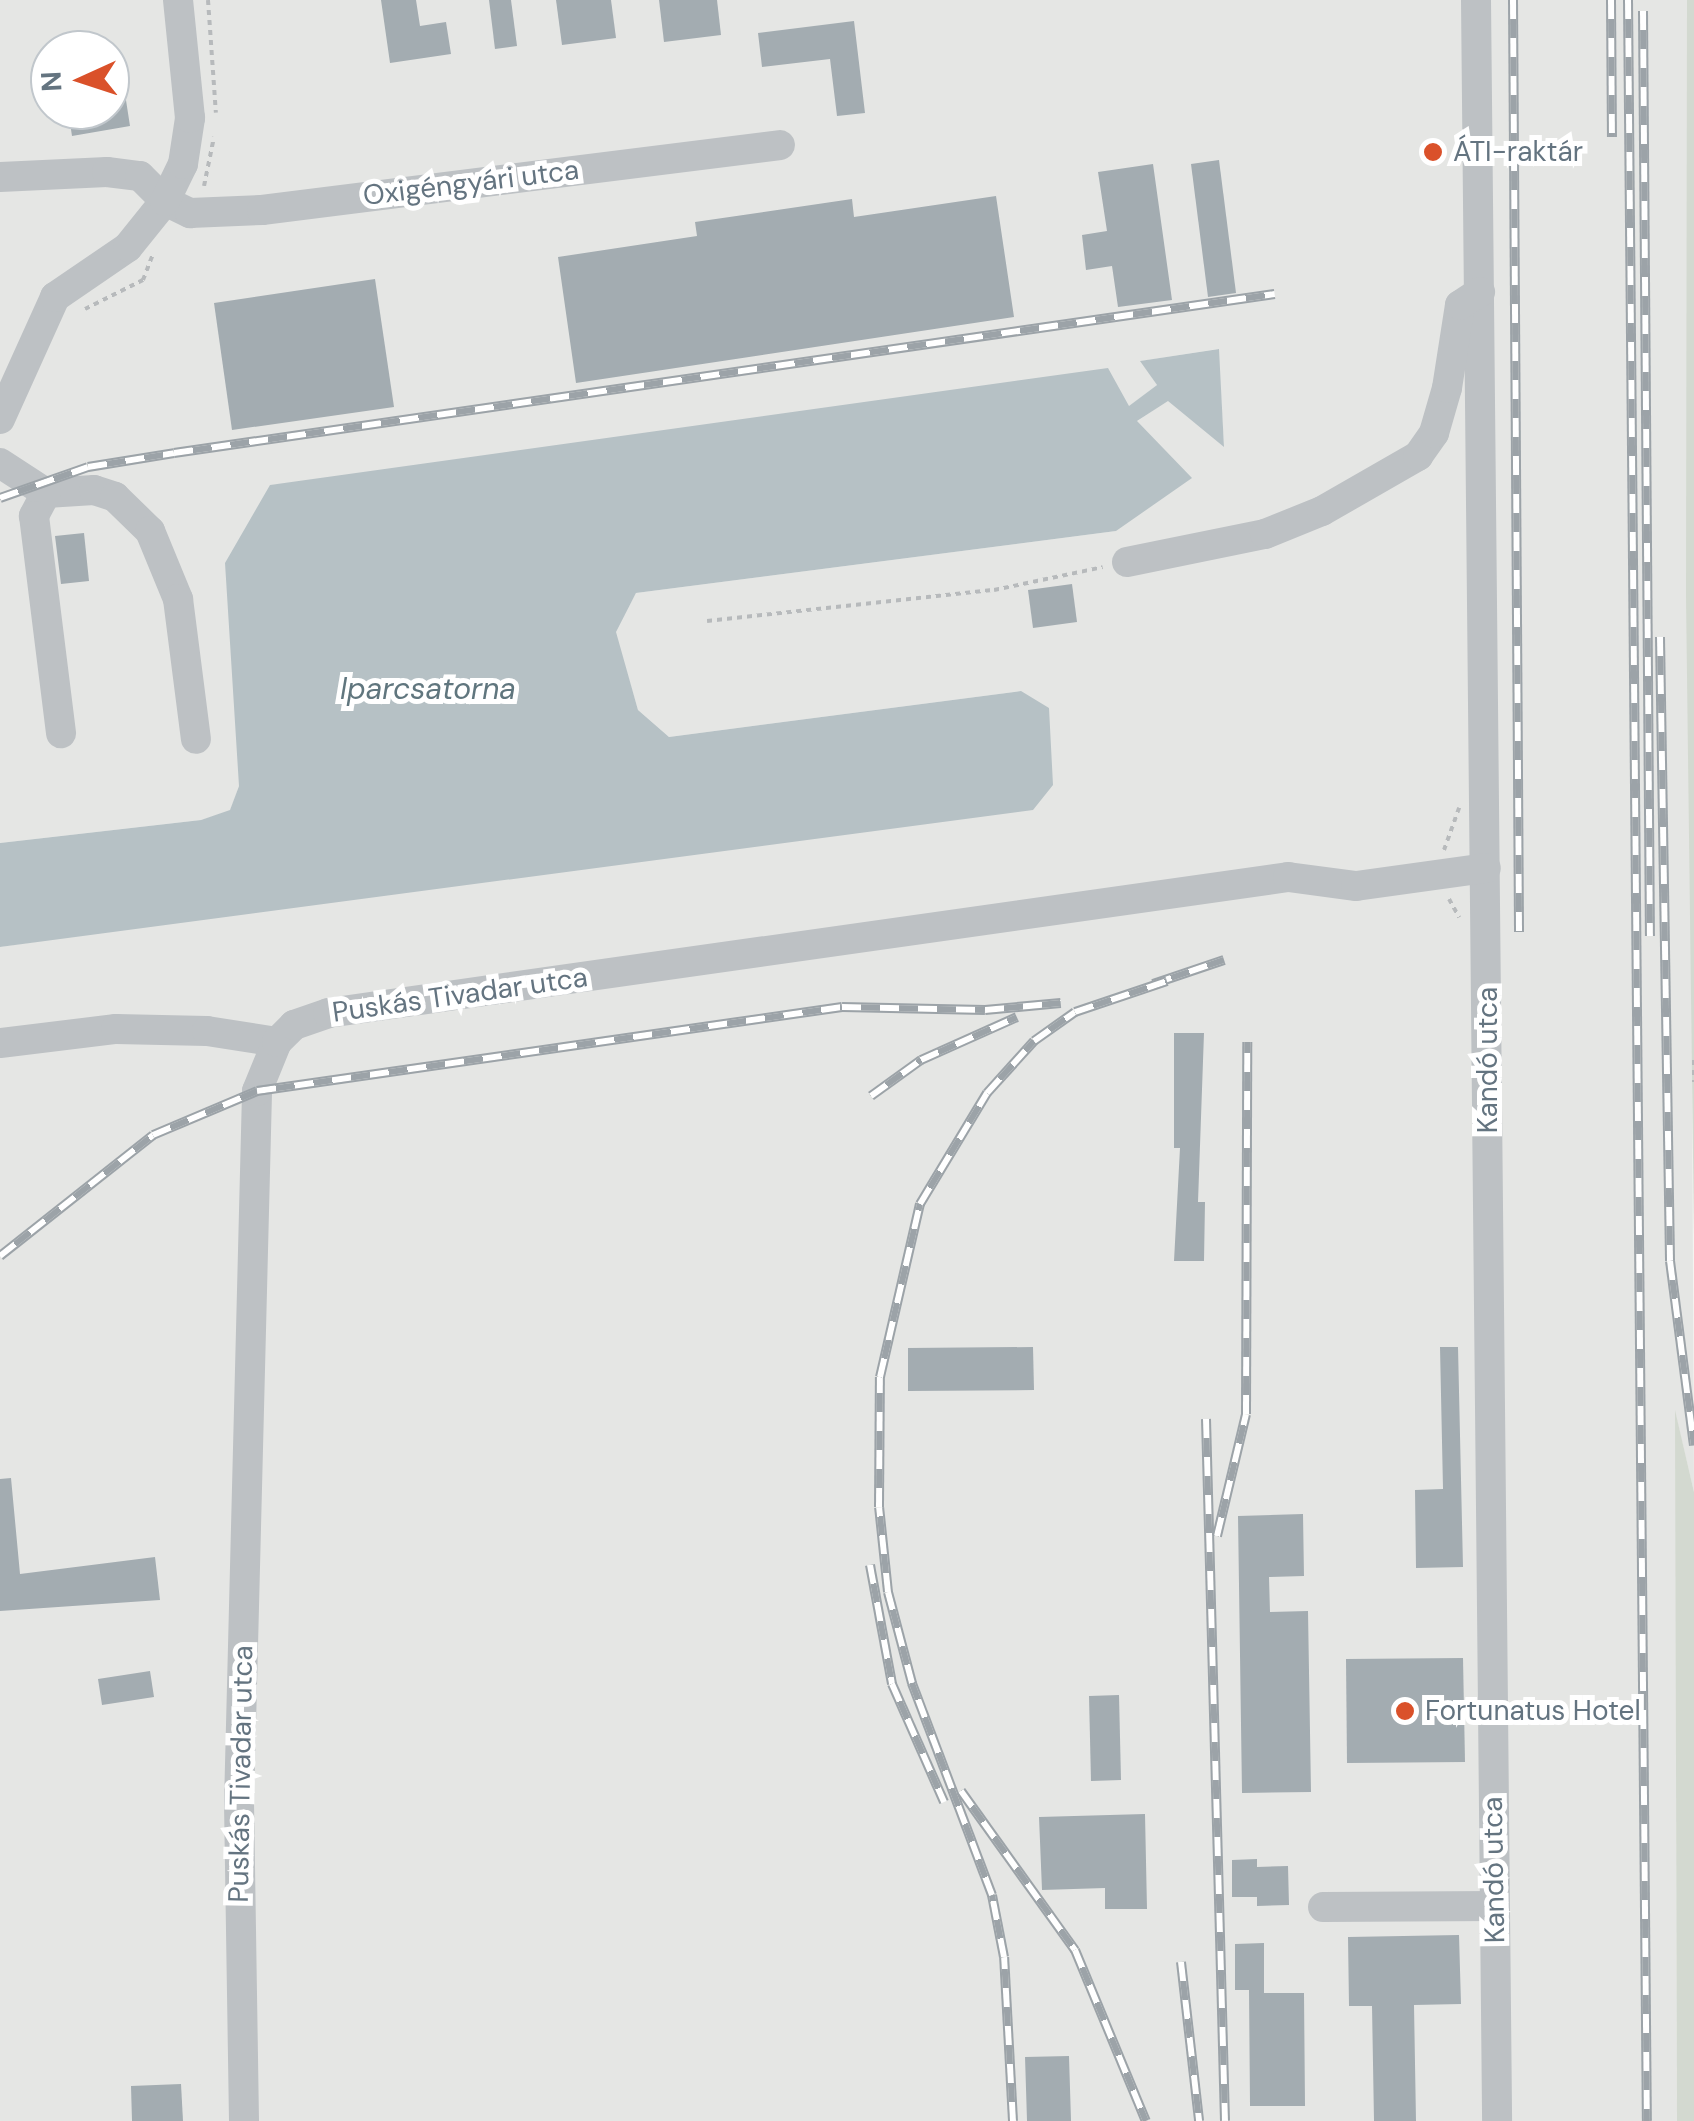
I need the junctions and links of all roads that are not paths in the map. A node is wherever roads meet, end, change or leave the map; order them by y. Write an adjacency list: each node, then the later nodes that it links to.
1 (178, 0): 5 (street)
2 (1476, 0): 6 (street, Kandó utca)
3 (780, 145): 5 (street, Oxigéngyári utca)
4 (0, 177): 5 (street, Oxigéngyári utca)
5 (165, 201): 7 (street)
6 (1480, 292): 10 (street); 13 (street, Kandó utca)
7 (0, 419)
8 (0, 463): 9 (street)
9 (46, 493): 11 (street); 12 (street)
10 (1127, 562)
11 (61, 733)
12 (196, 739)
13 (1486, 868): 14 (street, Puskás Tivadar utca); 17 (street, Kandó utca)
14 (277, 1042): 15 (street); 18 (street, Puskás Tivadar utca)
15 (0, 1044)
16 (1324, 1906): 17 (street)
17 (1494, 1906): 19 (street, Kandó utca)
18 (244, 2121)
19 (1497, 2121)

